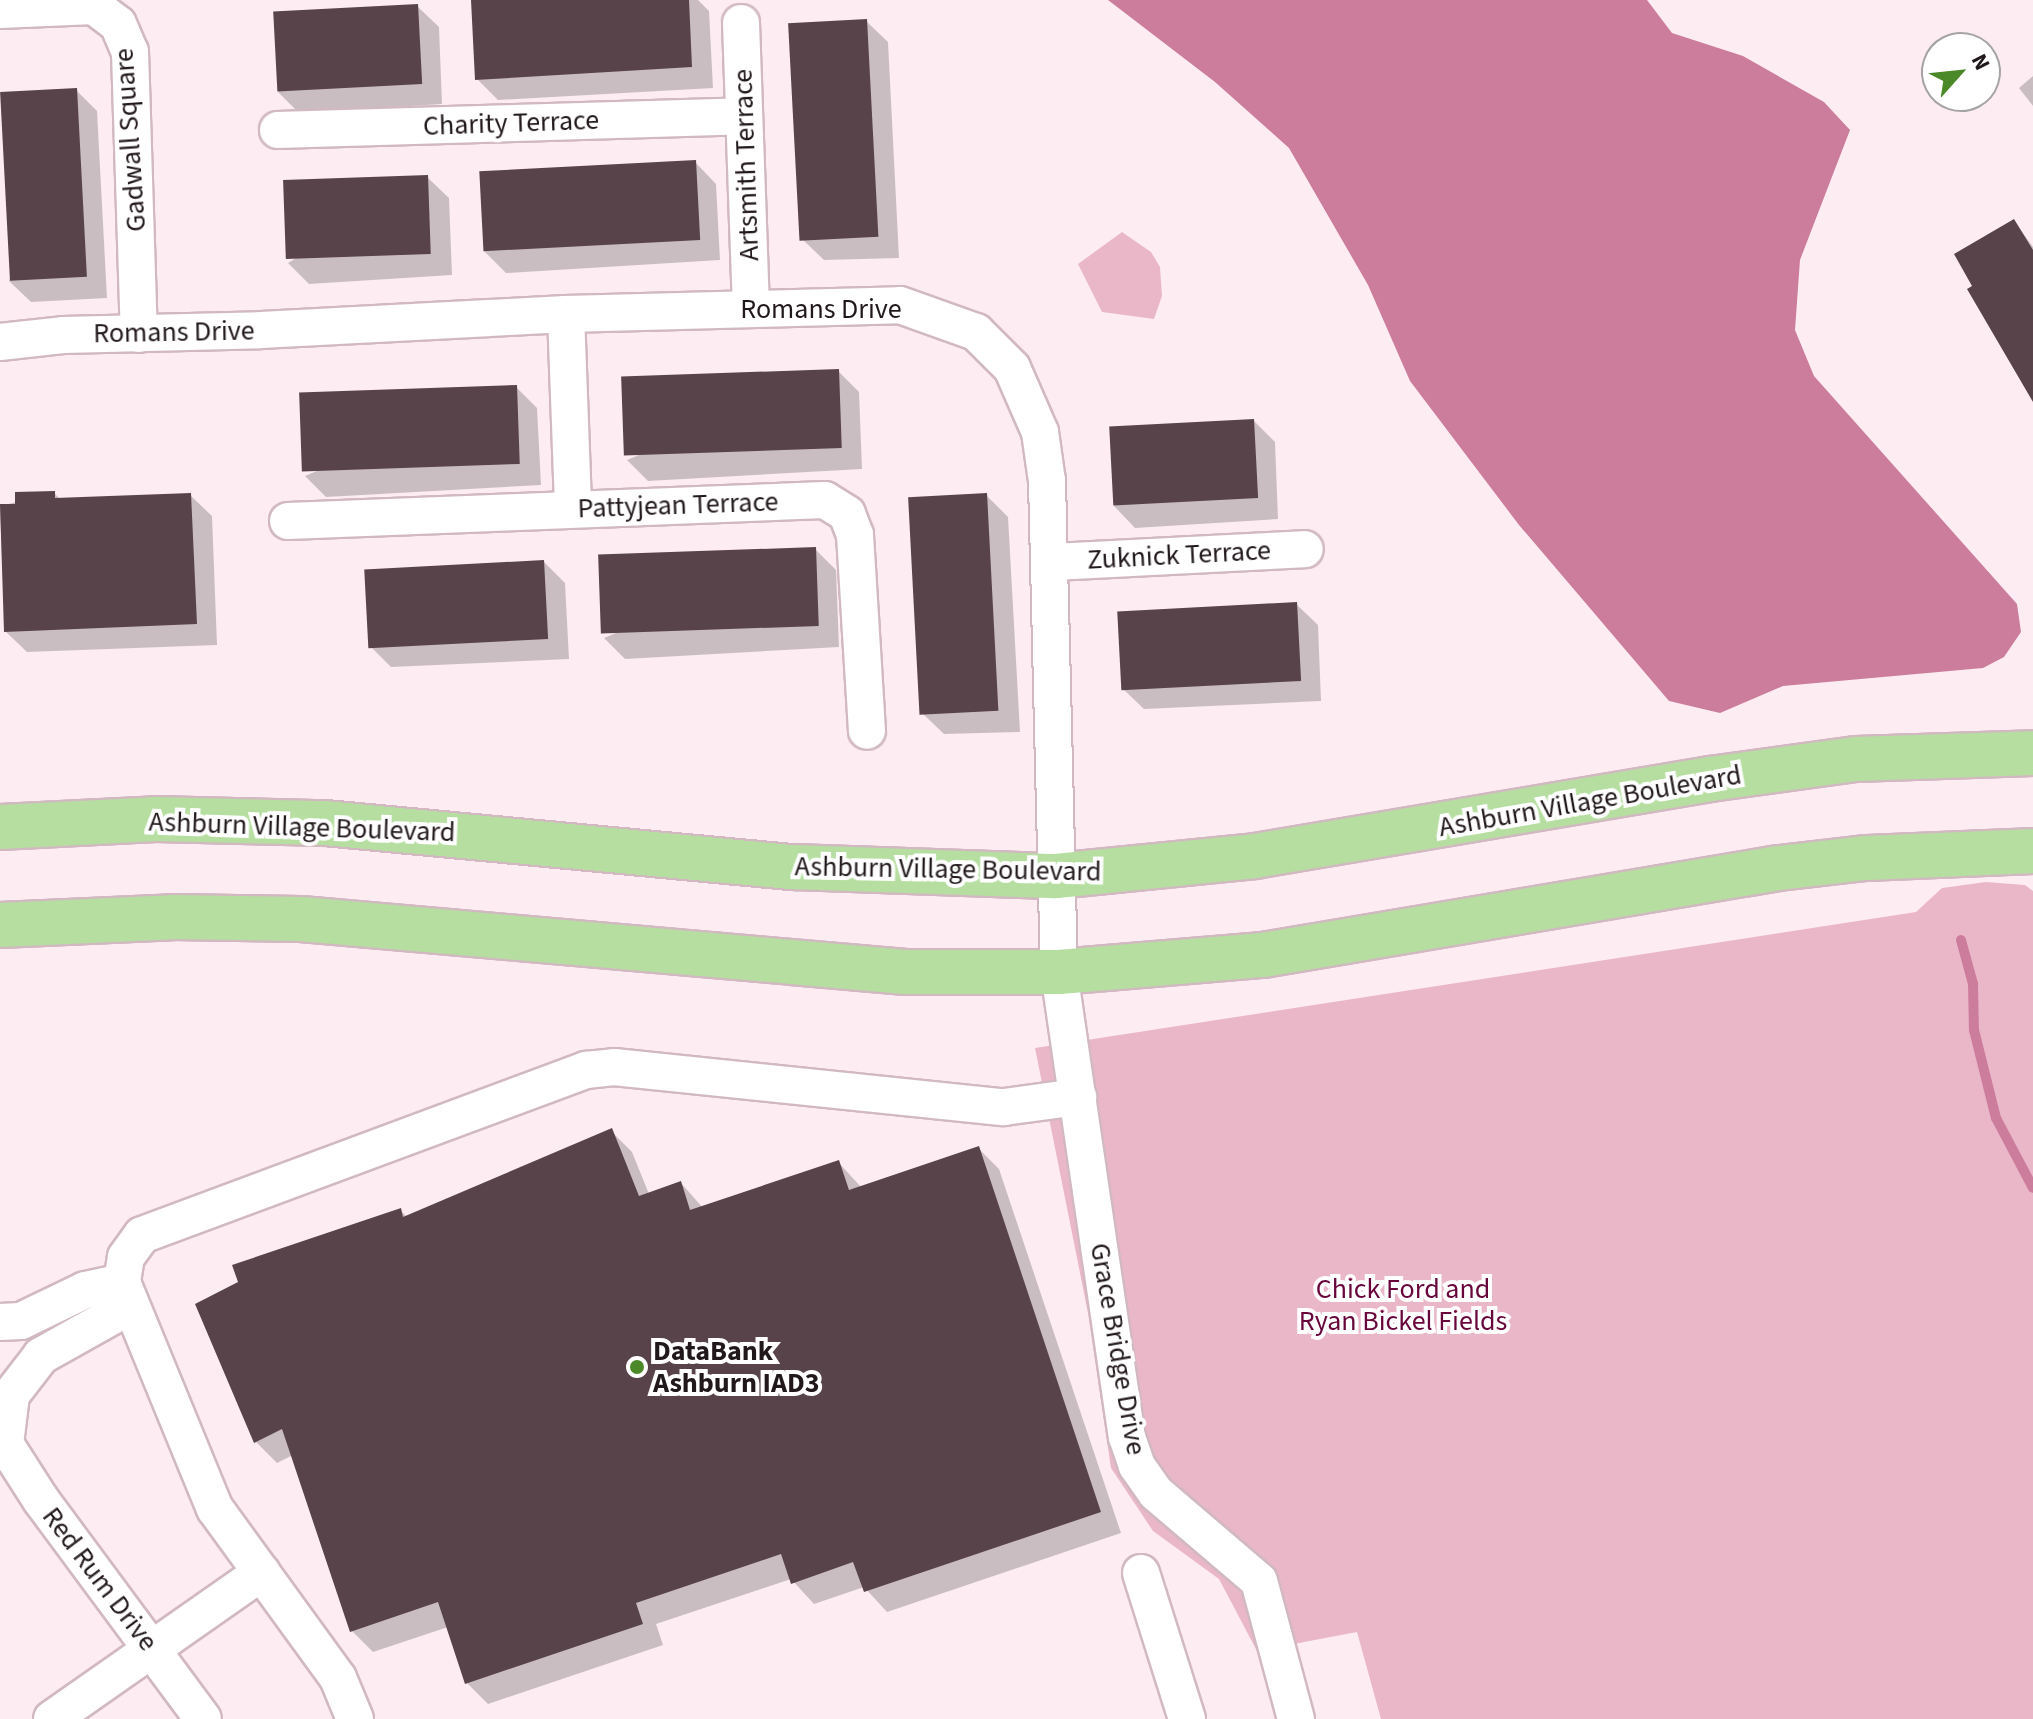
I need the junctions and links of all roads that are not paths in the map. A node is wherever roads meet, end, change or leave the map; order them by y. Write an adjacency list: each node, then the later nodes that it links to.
1 (0, 10): 7 (street, Gadwall Square)
2 (741, 23): 3 (street, Artsmith Terrace)
3 (743, 116): 4 (street, Charity Terrace); 5 (street, Artsmith Terrace)
4 (278, 130)
5 (751, 308): 6 (street, Romans Drive); 12 (street, Romans Drive)
6 (566, 314): 7 (street, Romans Drive); 9 (street)
7 (139, 334): 8 (street, Romans Drive)
8 (0, 342)
9 (573, 509): 10 (street, Pattyjean Terrace); 13 (street, Pattyjean Terrace)
10 (288, 521)
11 (1305, 549): 12 (street, Zuknick Terrace)
12 (1052, 562): 17 (street, Romans Drive)
13 (867, 731)
14 (2033, 753): 17 (main road, Ashburn Village Boulevard)
15 (0, 827): 17 (main road, Ashburn Village Boulevard)
16 (2033, 851): 19 (main road)
17 (1056, 876): 19 (street, Romans Drive)
18 (0, 925): 19 (main road)
19 (1059, 972): 20 (street, Grace Bridge Drive)
20 (1078, 1097): 21 (street); 31 (street, Grace Bridge Drive)
21 (126, 1294): 22 (street); 23 (street); 24 (street)
22 (0, 1322)
23 (3, 1440): 26 (street, Red Rum Drive)
24 (262, 1572): 26 (street); 29 (street)
25 (1141, 1573): 30 (street)
26 (152, 1648): 27 (street); 28 (street, Red Rum Drive)
27 (52, 1719)
28 (203, 1719)
29 (355, 1719)
30 (1187, 1719)
31 (1296, 1719)

